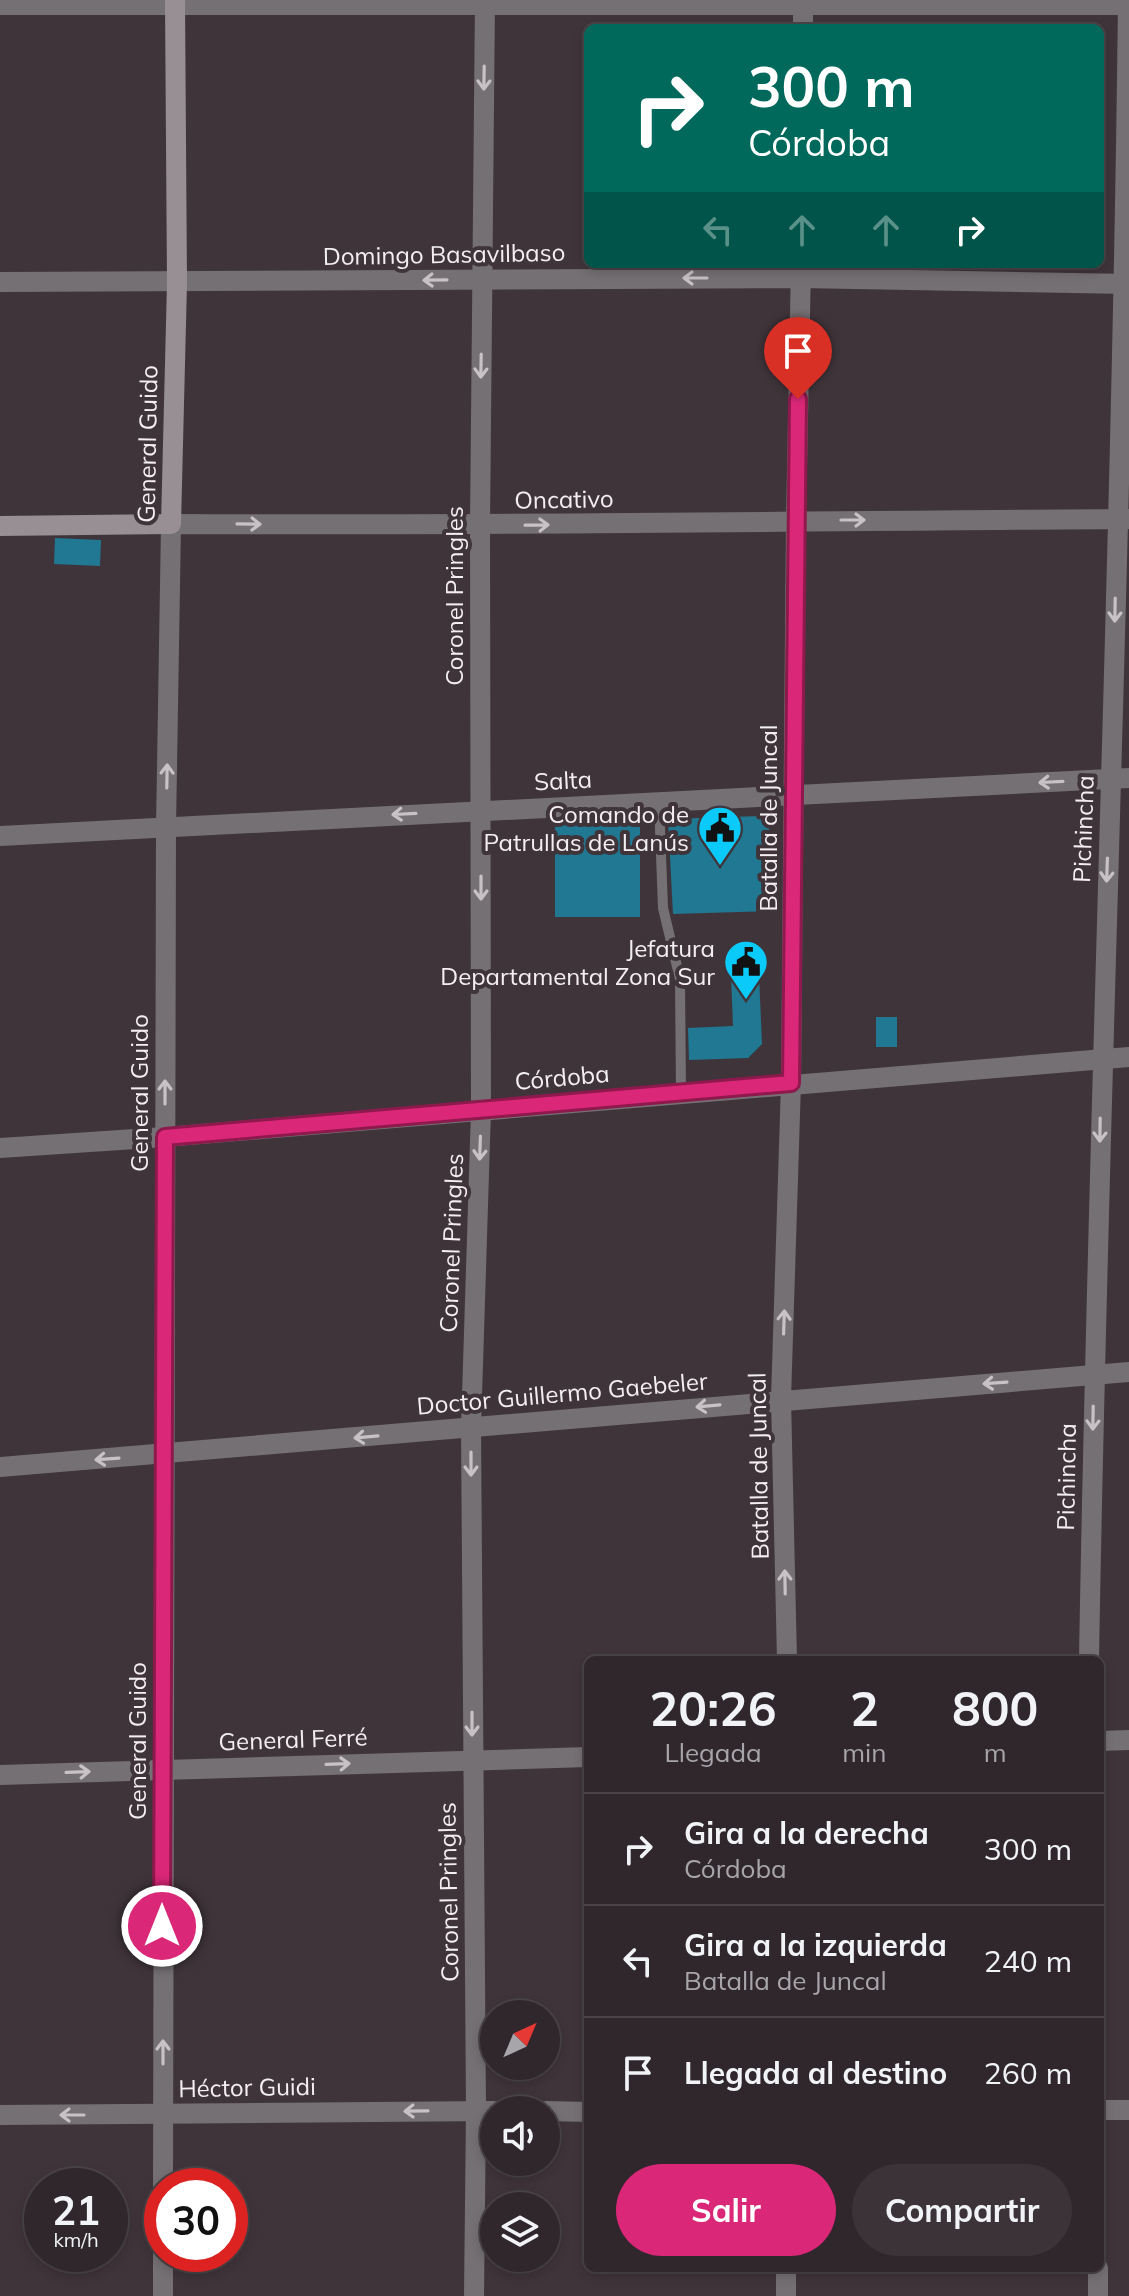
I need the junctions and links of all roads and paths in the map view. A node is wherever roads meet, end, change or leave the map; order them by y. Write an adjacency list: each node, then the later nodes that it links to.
1 (485, 2): 2 (street); 3 (street); 8 (street, Coronel Pringles, one-way to 8)
2 (803, 2): 4 (street); 6 (street)
3 (175, 3): 5 (street); 10 (main road, General Guido)
4 (1128, 3): 11 (street, Pichincha)
5 (0, 5)
6 (803, 24)
7 (801, 271): 8 (street, Domingo Basavilbaso, one-way to 8); 11 (street, Domingo Basavilbaso); 13 (street, Batalla de Juncal)
8 (482, 279): 10 (street, Domingo Basavilbaso, one-way to 10); 16 (street, Coronel Pringles, one-way to 16)
9 (0, 282): 10 (street, Domingo Basavilbaso)
10 (177, 283): 14 (main road, General Guido)
11 (1127, 284): 12 (street, Pichincha)
12 (1123, 519): 13 (street, Oncativo, one-way to 12); 17 (street, Pichincha, one-way to 17)
13 (796, 520): 16 (street, Oncativo, one-way to 13); 18 (street, Batalla de Juncal)
14 (171, 524): 15 (main road, Oncativo); 16 (street, Oncativo, one-way to 16); 21 (street, General Guido, one-way to 14)
15 (0, 526)
16 (480, 526): 20 (street, Coronel Pringles)
17 (1120, 778): 18 (street, Salta, one-way to 18); 24 (street, Pichincha, one-way to 24)
18 (794, 794): 19 (street, Salta); 25 (street, Batalla de Juncal)
19 (659, 802): 20 (street, Salta); 26 (lane)
20 (482, 810): 21 (street, Salta, one-way to 21); 27 (street, Coronel Pringles, one-way to 27)
21 (166, 828): 22 (street, Salta); 28 (street, General Guido, one-way to 21)
22 (0, 836)
23 (1129, 1057): 24 (street, Córdoba)
24 (1101, 1059): 25 (street, Córdoba); 31 (street, Pichincha, one-way to 31)
25 (791, 1083): 26 (street, Córdoba); 32 (street, Batalla de Juncal, one-way to 25)
26 (681, 1093): 27 (street, Córdoba)
27 (481, 1110): 28 (street, Córdoba); 33 (street, Coronel Pringles, one-way to 33)
28 (165, 1137): 29 (street, Córdoba); 34 (street, General Guido)
29 (0, 1148)
30 (1129, 1372): 31 (street, Doctor Guillermo Gaebeler)
31 (1094, 1375): 32 (street, Doctor Guillermo Gaebeler, one-way to 32); 37 (street, Pichincha, one-way to 37)
32 (781, 1399): 33 (street, Doctor Guillermo Gaebeler, one-way to 33); 36 (street, Batalla de Juncal, one-way to 32)
33 (471, 1428): 34 (street, Doctor Guillermo Gaebeler, one-way to 34); 41 (street, Coronel Pringles, one-way to 41)
34 (165, 1455): 35 (street, Doctor Guillermo Gaebeler, one-way to 35); 42 (street, General Guido)
35 (0, 1467)
36 (787, 1656)
37 (1089, 1656)
38 (1129, 1740): 39 (street)
39 (1104, 1741)
40 (584, 1757): 41 (street, General Ferré)
41 (473, 1760): 42 (street, General Ferré, one-way to 41); 44 (street, Coronel Pringles)
42 (162, 1769): 43 (street, General Ferré, one-way to 42); 50 (street, General Guido, one-way to 42)
43 (0, 1775)
44 (484, 2096)
45 (1104, 2110): 46 (street)
46 (1129, 2110)
47 (480, 2111): 50 (street, Héctor Guidi, one-way to 50)
48 (560, 2111): 49 (street)
49 (584, 2112)
50 (163, 2114): 51 (street, Héctor Guidi, one-way to 51); 52 (street, General Guido)
51 (0, 2115)
52 (163, 2168)
53 (481, 2176): 58 (street, Coronel Pringles)
54 (163, 2272): 57 (street)
55 (786, 2272): 59 (street)
56 (1098, 2272): 60 (street)
57 (163, 2296)
58 (474, 2296)
59 (786, 2296)
60 (1098, 2296)

